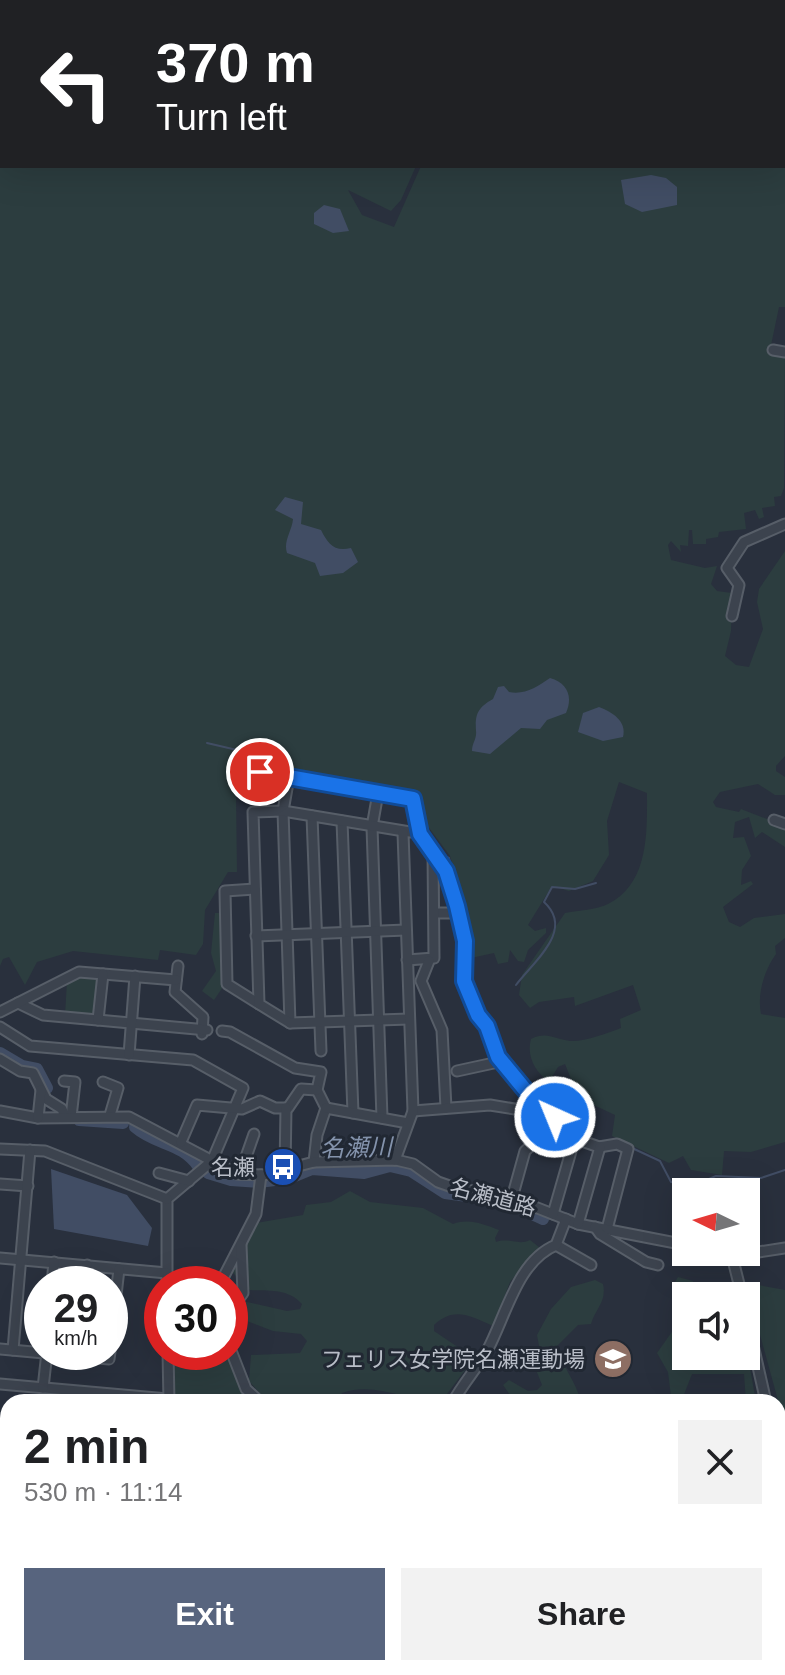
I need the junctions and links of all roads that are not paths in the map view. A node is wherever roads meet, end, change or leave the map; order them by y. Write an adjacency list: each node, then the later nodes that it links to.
1 (773, 350): 2 (street)
2 (785, 352)
3 (785, 524): 4 (street)
4 (732, 616)
5 (260, 772): 6 (street)
6 (289, 777): 7 (street); 8 (street)
7 (378, 793): 13 (street); 14 (street)
8 (283, 811): 9 (street); 16 (street); 23 (street)
9 (312, 816): 11 (street); 22 (street)
10 (774, 820): 12 (street)
11 (342, 821): 13 (street); 21 (street)
12 (785, 824)
13 (372, 827): 14 (street); 20 (street)
14 (412, 832): 15 (street); 19 (street)
15 (433, 853): 17 (street); 18 (street)
16 (255, 889): 24 (street); 32 (street)
17 (434, 913): 18 (street); 26 (street)
18 (459, 913): 46 (street)
19 (406, 930): 20 (street); 25 (street)
20 (375, 931): 21 (street); 36 (street)
21 (346, 932): 22 (street); 37 (street)
22 (317, 933): 23 (street); 38 (street)
23 (287, 935): 24 (street); 40 (street)
24 (256, 936): 32 (street)
25 (407, 960): 26 (street); 34 (street)
26 (429, 961): 47 (street)
27 (178, 966): 30 (street)
28 (103, 974): 29 (street); 31 (street); 35 (street)
29 (135, 976): 30 (street); 39 (street)
30 (176, 980): 39 (street)
31 (18, 1003): 33 (street); 35 (street)
32 (259, 1004): 40 (street)
33 (0, 1012)
34 (409, 1019): 36 (street); 57 (street)
35 (98, 1020): 39 (street)
36 (379, 1020): 37 (street); 63 (street)
37 (349, 1021): 38 (street); 58 (street)
38 (320, 1022): 40 (street); 43 (street)
39 (131, 1023): 44 (street)
40 (290, 1023)
41 (0, 1027): 44 (street)
42 (222, 1031): 51 (street)
43 (321, 1051)
44 (129, 1055): 52 (street)
45 (0, 1059): 50 (street)
46 (503, 1061): 47 (street); 59 (street)
47 (451, 1072): 55 (street)
48 (64, 1081): 61 (street)
49 (103, 1082): 60 (street)
50 (41, 1089): 61 (street); 62 (street)
51 (317, 1090): 53 (street); 54 (street)
52 (233, 1107): 53 (street); 67 (street); 72 (street)
53 (286, 1108): 74 (street)
54 (326, 1108): 58 (street); 73 (street)
55 (446, 1108): 57 (street); 59 (street)
56 (0, 1111): 62 (street, 名瀬道路)
57 (413, 1111): 64 (street)
58 (353, 1113): 63 (street)
59 (545, 1114): 66 (street); 81 (street)
60 (110, 1115): 61 (street, 名瀬道路); 67 (street, 名瀬道路)
61 (68, 1117): 62 (street, 名瀬道路)
62 (38, 1118)
63 (382, 1118): 64 (street)
64 (408, 1123): 71 (street)
65 (254, 1134): 76 (street)
66 (576, 1134): 68 (street); 83 (street)
67 (181, 1142): 72 (street, 名瀬道路)
68 (600, 1147): 85 (street); 87 (street)
69 (0, 1149): 70 (street)
70 (30, 1150): 80 (street); 82 (street)
71 (395, 1160): 73 (street, 名瀬道路); 81 (street, 名瀬道路)
72 (212, 1161): 76 (street, 名瀬道路); 78 (street)
73 (314, 1162): 74 (street, 名瀬道路)
74 (285, 1169): 77 (street, 名瀬道路)
75 (159, 1173): 78 (street)
76 (240, 1174): 77 (street, 名瀬道路)
77 (261, 1179): 89 (street)
78 (189, 1181): 82 (street)
79 (0, 1184): 80 (street)
80 (28, 1186): 94 (street)
81 (512, 1198): 83 (street, 名瀬道路)
82 (167, 1199): 101 (street)
83 (553, 1214): 84 (street, 名瀬道路)
84 (566, 1219): 85 (street, 名瀬道路); 90 (street)
85 (578, 1224): 86 (street, 名瀬道路)
86 (595, 1227): 87 (street, 名瀬道路); 98 (street)
87 (607, 1229): 88 (street, 名瀬道路)
88 (672, 1242)
89 (241, 1245): 102 (street); 103 (street)
90 (556, 1245): 97 (street); 116 (street)
91 (785, 1248): 92 (street)
92 (760, 1252)
93 (0, 1258): 94 (street)
94 (21, 1260): 95 (street); 105 (street)
95 (54, 1262): 96 (street); 99 (street)
96 (87, 1265): 100 (street)
97 (591, 1265)
98 (658, 1265)
99 (54, 1266)
100 (95, 1266)
101 (167, 1266)
102 (230, 1266)
103 (242, 1266)
104 (0, 1349): 105 (street)
105 (13, 1350): 106 (street)
106 (24, 1351)
107 (45, 1370): 112 (street)
108 (168, 1370): 114 (street)
109 (239, 1370): 115 (street)
110 (759, 1370): 117 (street)
111 (0, 1384): 112 (street)
112 (43, 1388): 113 (street)
113 (106, 1394)
114 (169, 1394)
115 (251, 1394)
116 (458, 1394)
117 (764, 1394)

